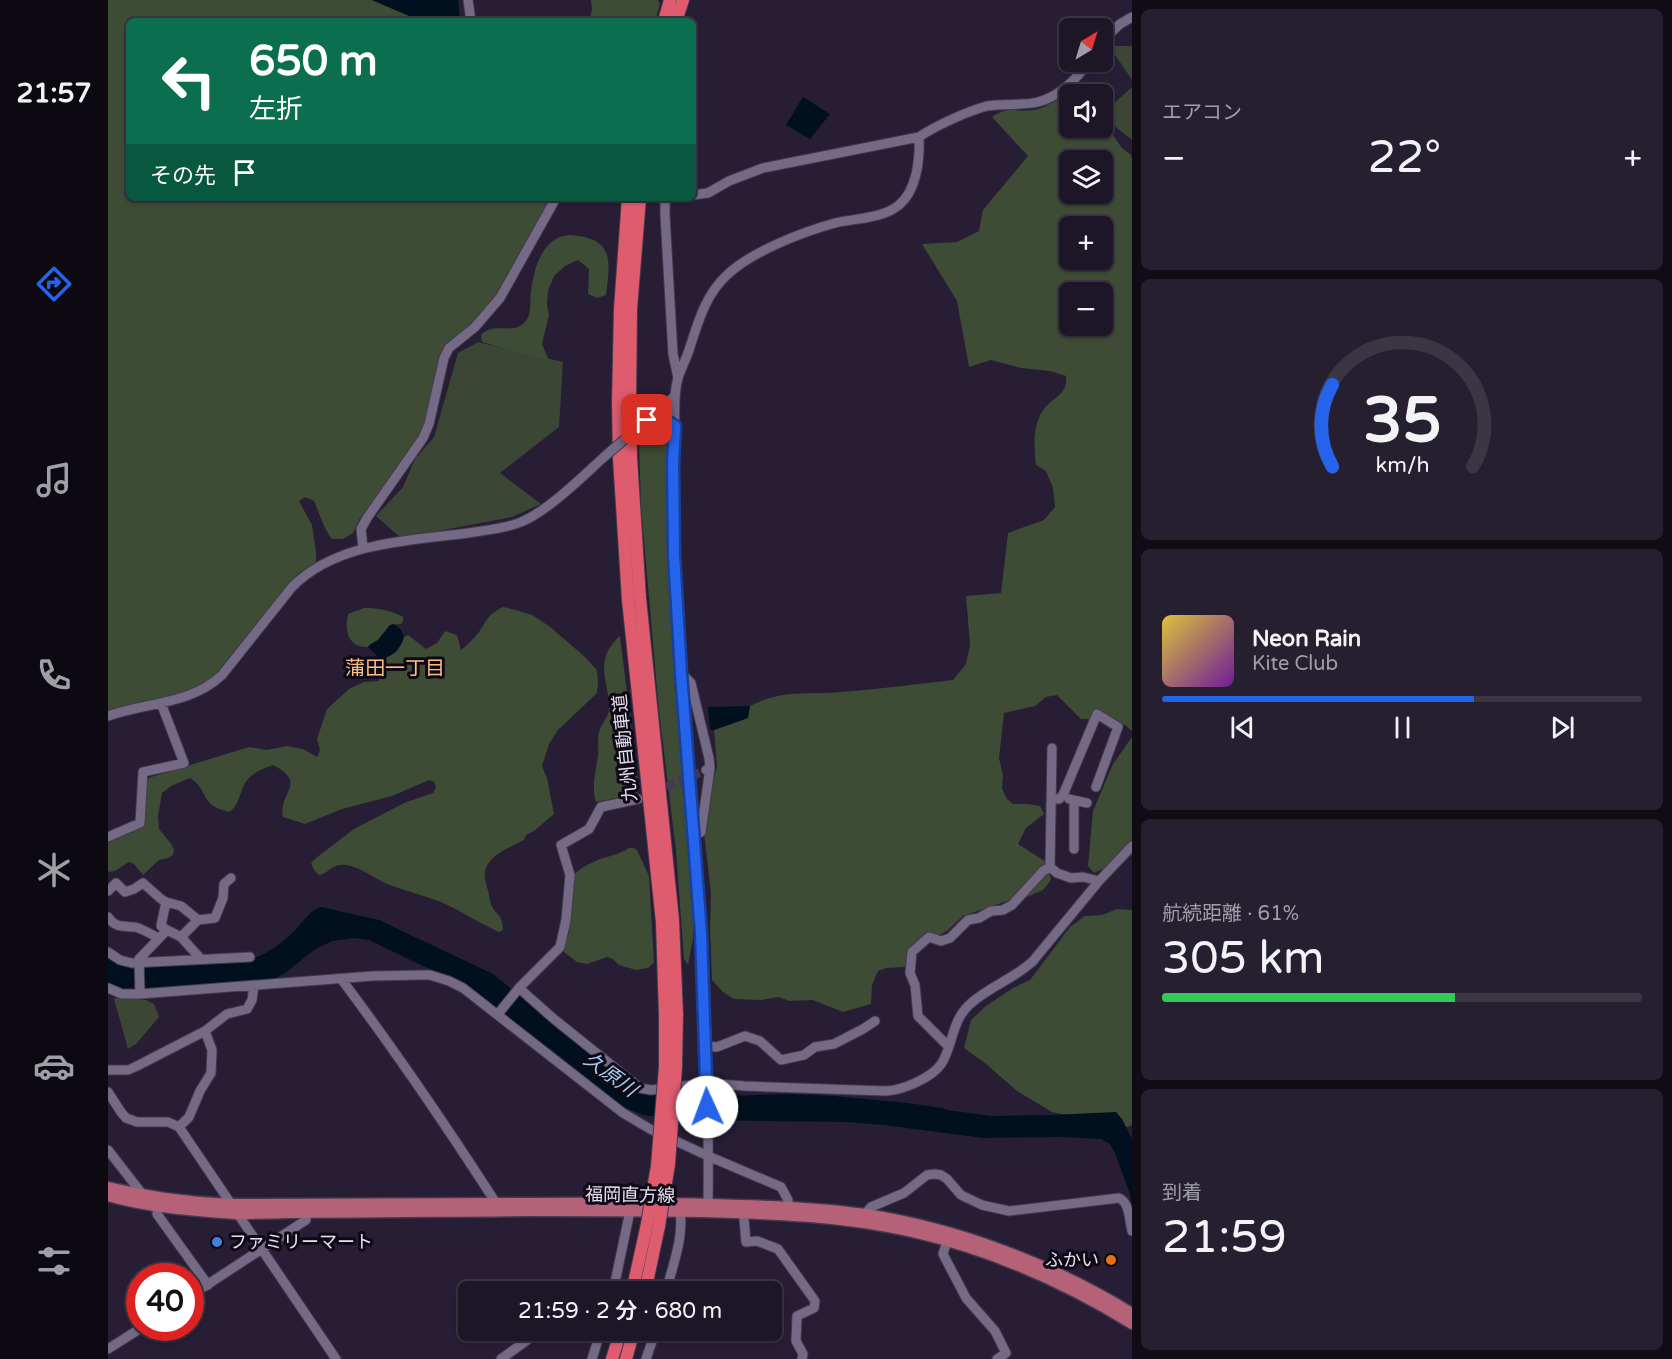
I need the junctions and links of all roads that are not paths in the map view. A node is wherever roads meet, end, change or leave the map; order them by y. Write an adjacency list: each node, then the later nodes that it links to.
1 (468, 0): 5 (street)
2 (670, 0): 6 (highway)
3 (683, 0): 7 (highway)
4 (1132, 17): 8 (street)
5 (471, 18)
6 (665, 18)
7 (677, 18)
8 (1113, 31)
9 (1080, 72): 10 (street)
10 (919, 137): 11 (street); 16 (street)
11 (696, 195)
12 (554, 201): 20 (street)
13 (628, 201): 58 (highway, 九州自動車道)
14 (640, 201): 58 (highway, 九州自動車道)
15 (665, 201): 16 (street)
16 (678, 378): 17 (street)
17 (675, 396): 18 (street); 19 (street)
18 (650, 418): 19 (street); 20 (street, bridge)
19 (675, 426): 21 (street)
20 (363, 548): 22 (street)
21 (681, 673): 31 (street); 31 (street)
22 (161, 703): 23 (street); 30 (street)
23 (108, 716)
24 (1052, 748): 26 (street)
25 (1096, 787): 26 (street)
26 (1056, 798): 28 (street); 34 (street)
27 (638, 799): 51 (street)
28 (1074, 800): 29 (street); 33 (street)
29 (1087, 802)
30 (108, 837)
31 (693, 837): 56 (street)
32 (1132, 846): 36 (street)
33 (1074, 849)
34 (1050, 867): 36 (street); 57 (street)
35 (231, 878): 40 (street)
36 (1099, 881): 57 (street)
37 (108, 891): 38 (street)
38 (166, 902): 40 (street); 41 (street)
39 (108, 917): 43 (street)
40 (198, 920): 42 (street)
41 (166, 930): 42 (street); 43 (street)
42 (181, 937): 46 (street)
43 (158, 938): 47 (street)
44 (108, 952): 47 (street)
45 (249, 957): 46 (street)
46 (200, 958): 47 (street)
47 (140, 963): 52 (street)
48 (342, 980): 49 (street); 53 (street); 68 (street)
49 (254, 986): 52 (street); 55 (street)
50 (108, 988): 52 (street)
51 (519, 988): 53 (street); 60 (street)
52 (140, 994)
53 (500, 1012): 64 (street)
54 (875, 1021): 56 (street)
55 (205, 1031): 59 (street); 62 (street)
56 (706, 1046): 60 (street)
57 (948, 1046): 60 (street)
58 (670, 1067): 78 (highway, 九州自動車道, bridge)
59 (108, 1070)
60 (707, 1083): 64 (street)
61 (108, 1092): 62 (street)
62 (179, 1127): 72 (street)
63 (108, 1150): 66 (street)
64 (708, 1156): 69 (street); 71 (street)
65 (108, 1187): 66 (main road, 福岡直方線)
66 (143, 1195): 72 (main road, 福岡直方線)
67 (108, 1196): 70 (main road, 福岡直方線)
68 (496, 1203): 71 (main road, 福岡直方線); 72 (main road, 福岡直方線)
69 (788, 1206): 73 (main road, 福岡直方線); 77 (main road, 福岡直方線)
70 (158, 1207): 72 (main road, 福岡直方線); 86 (street)
71 (708, 1208): 73 (main road, 福岡直方線); 75 (main road, 福岡直方線)
72 (234, 1209): 76 (main road, 福岡直方線); 81 (street)
73 (743, 1209): 80 (main road, 福岡直方線); 103 (street)
74 (630, 1211): 75 (main road, 福岡直方線); 76 (main road, 福岡直方線); 82 (street)
75 (680, 1212): 85 (street)
76 (306, 1213): 81 (street)
77 (865, 1214): 79 (street); 88 (main road, 福岡直方線)
78 (653, 1225): 83 (highway, 九州自動車道); 84 (highway, 九州自動車道)
79 (1132, 1231)
80 (947, 1241): 89 (main road, 福岡直方線); 104 (street)
81 (261, 1249): 86 (street); 97 (street)
82 (615, 1281)
83 (635, 1281)
84 (646, 1281)
85 (669, 1281)
86 (208, 1285): 87 (street)
87 (204, 1287)
88 (1132, 1313)
89 (1132, 1324)
90 (126, 1338): 96 (street)
91 (526, 1341): 98 (street)
92 (598, 1341): 99 (street)
93 (618, 1341): 100 (highway)
94 (631, 1341): 101 (highway)
95 (652, 1341): 102 (street)
96 (108, 1349)
97 (336, 1359)
98 (501, 1359)
99 (592, 1359)
100 (612, 1359)
101 (626, 1359)
102 (646, 1359)
103 (802, 1359)
104 (997, 1359)

